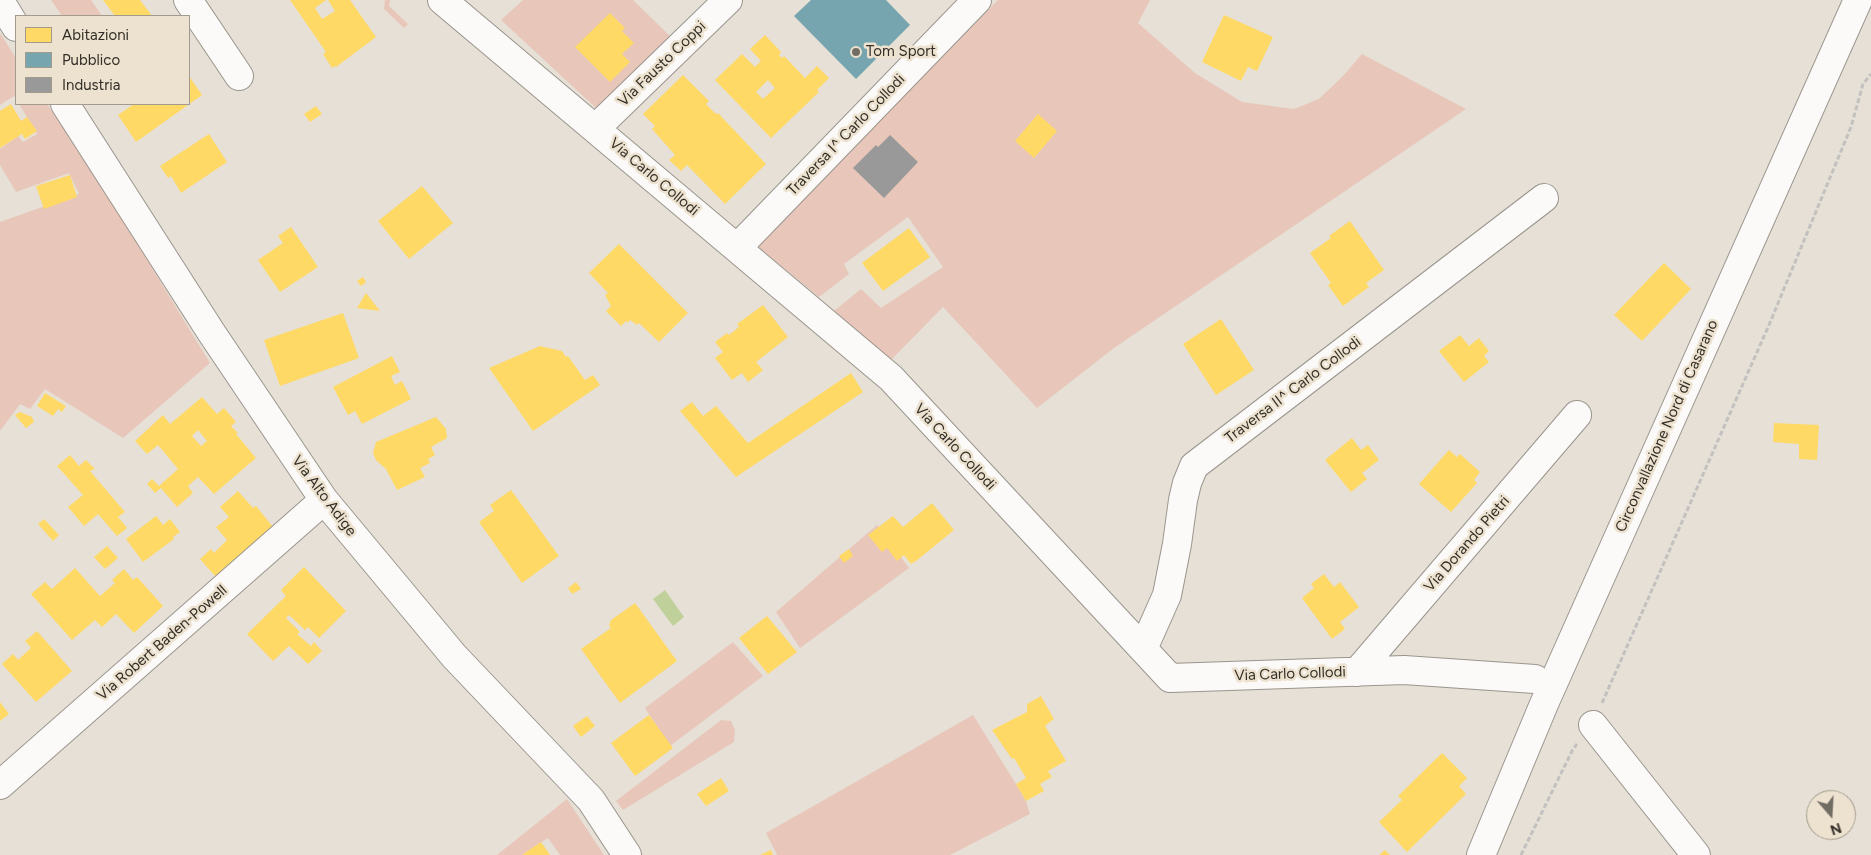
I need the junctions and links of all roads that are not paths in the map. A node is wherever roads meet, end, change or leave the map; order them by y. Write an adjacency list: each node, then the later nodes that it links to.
1 (188, 0): 8 (street)
2 (442, 0): 10 (street, Via Carlo Collodi)
3 (728, 0): 10 (street, Via Fausto Coppi)
4 (977, 0): 12 (street, Traversa I^ Carlo Collodi)
5 (1858, 0): 21 (street, Circonvallazione Nord di Casarano)
6 (0, 1): 7 (street)
7 (15, 25)
8 (240, 76)
9 (66, 105): 14 (street, Via Alto Adige)
10 (596, 128): 12 (street, Via Carlo Collodi)
11 (1544, 198): 15 (street, Traversa II^ Carlo Collodi)
12 (737, 248): 15 (street, Via Carlo Collodi)
13 (1576, 416): 16 (street, Via Dorando Pietri)
14 (324, 500): 19 (street, Via Robert Baden-Powell); 20 (street, Via Alto Adige)
15 (1143, 649): 16 (street, Via Carlo Collodi)
16 (1357, 672): 17 (street, Via Carlo Collodi)
17 (1535, 679)
18 (1593, 725): 22 (street)
19 (0, 785)
20 (626, 855)
21 (1481, 855)
22 (1696, 855)

